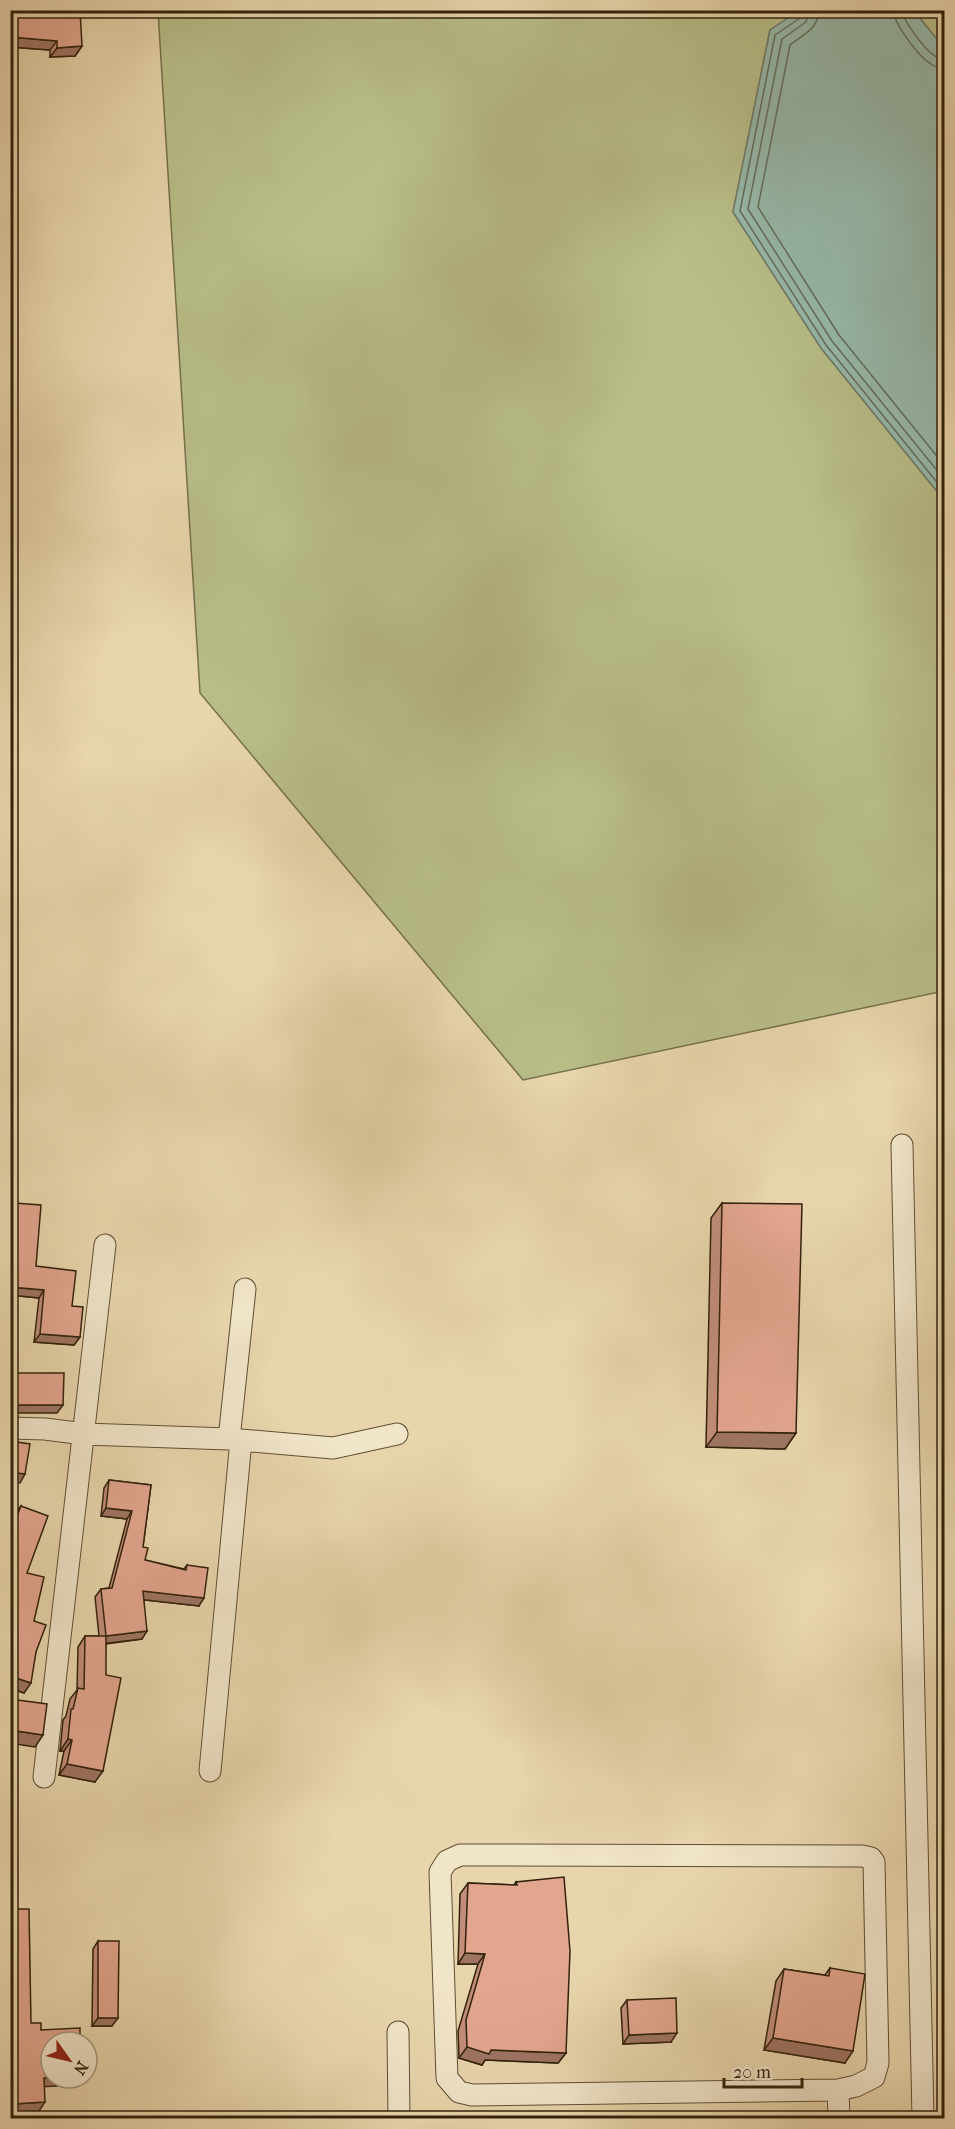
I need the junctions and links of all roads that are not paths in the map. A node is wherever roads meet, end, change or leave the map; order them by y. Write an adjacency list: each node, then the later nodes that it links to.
1 (902, 1145): 14 (street)
2 (105, 1245): 5 (street)
3 (245, 1289): 7 (street)
4 (10, 1428): 5 (street)
5 (84, 1434): 7 (street); 9 (street)
6 (398, 1434): 7 (street)
7 (235, 1440): 8 (street)
8 (210, 1771)
9 (44, 1777)
10 (398, 2032): 12 (street)
11 (838, 2091): 11 (street); 13 (street)
12 (399, 2118)
13 (839, 2118)
14 (923, 2118)

